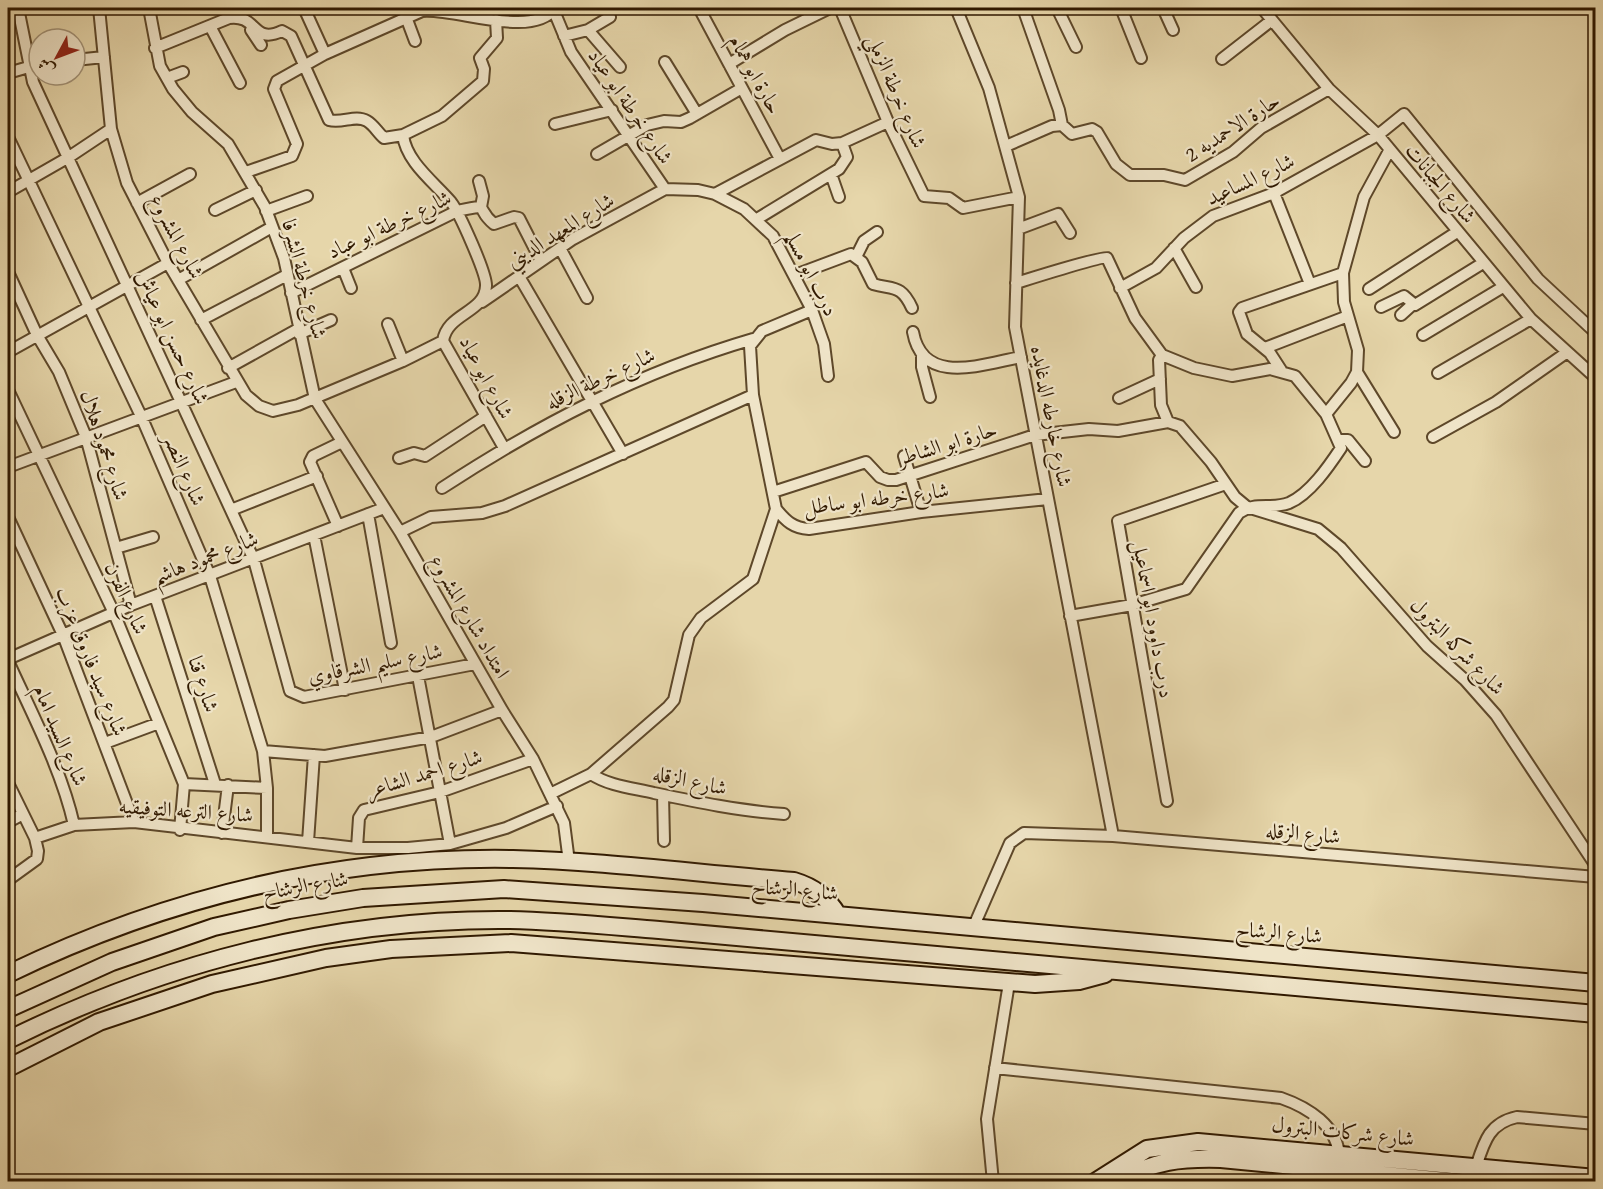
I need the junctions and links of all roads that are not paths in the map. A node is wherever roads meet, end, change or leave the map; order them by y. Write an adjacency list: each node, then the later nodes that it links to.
1 (18, 8): 26 (street, شارع حسن ابو عياش)
2 (99, 8): 31 (street, شارع المشروع)
3 (149, 8): 29 (street, شارع خرطة الشرفا)
4 (304, 8): 30 (street)
5 (699, 8): 36 (street, حارة ابو همام)
6 (830, 8): 36 (street)
7 (840, 8): 50 (street, شارع خرطة الزملي)
8 (956, 8): 59 (street, شارع خارطه الدغايده)
9 (1023, 8): 52 (street)
10 (1057, 8): 28 (street)
11 (1121, 8): 32 (street)
12 (1163, 8): 23 (street)
13 (1262, 8): 20 (street, شارع الجبانات)
14 (555, 9): 19 (street); 24 (street, شارع خرطة ابو عياد)
15 (449, 10): 16 (street); 19 (street)
16 (410, 13): 25 (street); 30 (street)
17 (242, 17): 21 (street); 27 (street); 37 (street)
18 (610, 17): 22 (street)
19 (496, 20): 54 (street)
20 (1272, 20): 34 (street); 46 (street, شارع الجبانات)
21 (210, 26): 29 (street); 43 (street)
22 (588, 30): 24 (street); 39 (street)
23 (1173, 30)
24 (564, 36): 47 (street, شارع خرطة ابو عياد)
25 (415, 41)
26 (27, 42)
27 (261, 45)
28 (1076, 47)
29 (155, 48): 42 (street, شارع خرطة الشرفا)
30 (325, 54): 37 (street)
31 (104, 57): 33 (street); 53 (street, شارع المشروع)
32 (1141, 58)
33 (87, 59)
34 (1222, 59)
35 (665, 62): 48 (street)
36 (729, 64): 45 (street, حارة ابو همام)
37 (304, 65): 54 (street); 64 (street)
38 (27, 66): 41 (street)
39 (620, 67)
40 (183, 72): 42 (street)
41 (8, 73)
42 (167, 78): 64 (street, شارع خرطة الشرفا)
43 (240, 83)
44 (42, 87): 62 (street, شارع حسن ابو عياش)
45 (742, 88): 48 (street); 63 (street, حارة ابو همام)
46 (1329, 90): 52 (street, حارة الاحمديه 2); 55 (street, شارع الجبانات)
47 (612, 110): 51 (street); 56 (street, شارع خرطة ابو عياد)
48 (697, 114): 56 (street)
49 (1404, 114): 55 (street, شارع المساعيد); 125 (street, شارع الجبانات)
50 (888, 122): 58 (street); 76 (street, شارع خرطة الزملي)
51 (555, 124)
52 (1062, 125): 59 (street, حارة الاحمديه 2)
53 (111, 129): 62 (street); 77 (street, شارع المشروع)
54 (403, 135): 81 (street, شارع ابو عياد)
55 (1378, 135): 60 (street, شارع الجبانات); 72 (street, شارع المساعيد)
56 (629, 136): 61 (street); 69 (street, شارع خرطة ابو عياد)
57 (8, 137): 67 (street, شارع النصر)
58 (842, 143): 63 (street); 66 (street)
59 (1006, 146): 76 (street, شارع خارطه الدغايده)
60 (1389, 151): 86 (street, شارع الجبانات); 96 (street)
61 (597, 154)
62 (69, 157): 67 (street); 103 (street, شارع حسن ابو عياش)
63 (780, 159): 73 (street)
64 (246, 172): 70 (street, شارع خرطة الشرفا)
65 (190, 174): 77 (street)
66 (831, 174): 75 (street); 82 (street)
67 (28, 181): 71 (street); 114 (street, شارع النصر)
68 (479, 181): 78 (street)
69 (665, 189): 73 (street, درب ابو مسلم); 88 (street, شارع المعهد الديني)
70 (256, 190): 79 (street); 80 (street, شارع خرطة الشرفا)
71 (8, 192)
72 (1274, 193): 89 (street, شارع المساعيد); 102 (street)
73 (715, 194): 82 (street, درب ابو مسلم)
74 (307, 196): 80 (street)
75 (839, 196)
76 (1019, 196): 84 (street, شارع خارطه الدغايده)
77 (137, 203): 92 (street, شارع المشروع)
78 (481, 207): 81 (street, شارع خرطة ابو عباد); 91 (street, شارع خرطة ابو عباد)
79 (215, 210)
80 (266, 211): 83 (street, شارع خرطة الشرفا)
81 (457, 211): 94 (street, شارع خرطة ابو عباد); 112 (street, شارع ابو عياد)
82 (757, 219): 98 (street, درب ابو مسلم)
83 (272, 226): 97 (street, شارع خرطة الشرفا); 100 (street)
84 (1018, 229): 87 (street); 101 (street, شارع خارطه الدغايده)
85 (878, 232): 90 (street)
86 (1457, 232): 93 (street, شارع الجبانات); 108 (street)
87 (1070, 233)
88 (560, 248): 91 (street, شارع المعهد الديني); 110 (street)
89 (1174, 248): 104 (street); 107 (street, شارع المساعيد)
90 (856, 257): 98 (street); 115 (street)
91 (541, 261): 99 (street, شارع المعهد الديني)
92 (168, 263): 100 (street, شارع المشروع); 103 (street)
93 (1483, 263): 105 (street, شارع الجبانات); 111 (street)
94 (343, 268): 106 (street); 109 (street, شارع خرطة ابو عباد)
95 (8, 272): 126 (street, شارع محمود هلال)
96 (1343, 273): 102 (street); 118 (street)
97 (287, 275): 109 (street, شارع خرطة الشرفا); 120 (street)
98 (795, 275): 116 (street, درب ابو مسلم)
99 (520, 278): 112 (street, شارع المعهد الديني); 150 (street)
100 (178, 280): 120 (street, شارع المشروع)
101 (1016, 283): 107 (street); 135 (street, شارع خارطه الدغايده)
102 (1310, 284): 130 (street)
103 (128, 285): 114 (street); 151 (street, شارع حسن ابو عياش)
104 (1196, 287)
105 (1503, 287): 119 (street, شارع الجبانات); 127 (street)
106 (351, 288)
107 (1120, 288): 134 (street)
108 (1369, 289)
109 (291, 293): 123 (street, شارع خرطة الشرفا)
110 (587, 298)
111 (1412, 305): 113 (street); 117 (street)
112 (477, 306): 129 (street, شارع ابو عياد)
113 (1381, 307)
114 (87, 308): 126 (street); 153 (street, شارع النصر)
115 (912, 308)
116 (812, 310): 128 (street); 141 (street, درب ابو مسلم)
117 (1401, 315)
118 (1348, 316): 130 (street); 139 (street)
119 (1531, 319): 132 (street, شارع الجبانات); 140 (street)
120 (201, 320): 137 (street, شارع المشروع)
121 (331, 320): 123 (street)
122 (388, 324): 136 (street)
123 (299, 332): 137 (street); 149 (street, شارع خرطة الشرفا)
124 (914, 332): 133 (street)
125 (1596, 333)
126 (37, 335): 131 (street); 158 (street, شارع محمود هلال)
127 (1423, 335)
128 (753, 339): 146 (street, شارع خرطه ابو ساطل); 150 (street, شارع خرطة الزقله)
129 (443, 341): 136 (street, شارع المشروع); 154 (street, شارع ابو عياد)
130 (1265, 348): 138 (street)
131 (8, 352)
132 (1566, 353): 142 (street, شارع الجبانات); 159 (street)
133 (922, 355): 135 (street); 147 (street)
134 (1162, 355): 138 (street); 143 (street)
135 (1021, 357): 157 (street, شارع خارطه الدغايده)
136 (403, 361): 149 (street, شارع المشروع)
137 (228, 368): 144 (street, شارع المشروع)
138 (1281, 370): 152 (street)
139 (1358, 372): 152 (street); 156 (street)
140 (1438, 374)
141 (828, 376)
142 (1596, 378)
143 (1160, 379): 148 (street); 155 (street)
144 (236, 382): 149 (street, شارع المشروع); 151 (street)
145 (8, 390): 163 (street, شارع الفرن)
146 (753, 395): 164 (street); 173 (street, شارع خرطه ابو ساطل)
147 (930, 397)
148 (1119, 398)
149 (315, 399): 161 (street, امتداد شارع المشروع)
150 (591, 400): 162 (street, شارع خرطة الزقله); 164 (street)
151 (181, 401): 153 (street); 178 (street, شارع حسن ابو عياش)
152 (1326, 414): 160 (street)
153 (141, 416): 158 (street); 188 (street, شارع النصر)
154 (486, 416): 162 (street, شارع ابو عياد); 166 (street)
155 (1168, 422): 157 (street, حارة ابو الشاطر); 171 (street)
156 (1394, 432)
157 (1035, 435): 170 (street, حارة ابو الشاطر); 174 (street, شارع خارطه الدغايده)
158 (86, 436): 163 (street); 186 (street, شارع محمود هلال)
159 (1433, 437)
160 (1340, 440): 167 (street); 175 (street)
161 (342, 442): 169 (street); 176 (street, امتداد شارع المشروع)
162 (504, 448): 172 (street, شارع خرطة الزقله)
163 (40, 454): 168 (street); 192 (street, شارع الفرن)
164 (623, 454): 183 (street)
165 (904, 456): 170 (street)
166 (399, 458)
167 (1365, 461)
168 (8, 467)
169 (317, 476): 178 (street); 182 (street)
170 (910, 477): 173 (street, حارة ابو الشاطر); 179 (street)
171 (1226, 484): 175 (street); 191 (street, درب داوود ابو اسماعيل)
172 (442, 488)
173 (772, 492): 177 (street, شارع خرطه ابو ساطل)
174 (1048, 499): 179 (street, شارع خرطه ابو ساطل); 193 (street, شارع خارطه الدغايده)
175 (1247, 507): 191 (street); 234 (street, شارع شركه البترول)
176 (384, 508): 180 (street, شارع محمود هاشم); 183 (street, امتداد شارع المشروع)
177 (776, 509): 179 (street, شارع خرطه ابو ساطل); 208 (street)
178 (231, 510): 187 (street, شارع حسن ابو عياش)
179 (921, 512)
180 (368, 514): 182 (street, شارع محمود هاشم); 195 (street)
181 (8, 516): 194 (street, شارع سيد فاروق عزب)
182 (339, 526): 184 (street, شارع محمود هاشم)
183 (400, 532): 197 (street, امتداد شارع المشروع)
184 (314, 535): 187 (street, شارع محمود هاشم); 200 (street)
185 (153, 537): 186 (street)
186 (116, 548): 190 (street, شارع محمود هلال)
187 (254, 560): 188 (street, شارع محمود هاشم); 199 (street, شارع حسن ابو عياش)
188 (210, 576): 189 (street, شارع محمود هاشم); 205 (street, شارع النصر)
189 (155, 596): 190 (street, شارع محمود هاشم); 211 (street, شارع قنا)
190 (131, 605): 192 (street, شارع محمود هاشم)
191 (1132, 605): 193 (street); 217 (street, درب داوود ابو اسماعيل)
192 (114, 613): 194 (street, شارع محمود هاشم); 202 (street, شارع الفرن)
193 (1070, 616): 227 (street, شارع خارطه الدغايده)
194 (63, 635): 196 (street, شارع محمود هاشم); 204 (street, شارع سيد فاروق عزب)
195 (391, 643)
196 (8, 660): 223 (street, شارع السيد امام)
197 (475, 664): 198 (street, شارع سليم الشرقاوي); 201 (street, امتداد شارع المشروع)
198 (418, 676): 200 (street, شارع سليم الشرقاوي); 203 (street)
199 (287, 686): 200 (street, شارع سليم الشرقاوي)
200 (345, 690)
201 (501, 710): 203 (street); 207 (street, امتداد شارع المشروع)
202 (159, 723): 204 (street); 210 (street, شارع الفرن)
203 (431, 737): 206 (street); 214 (street)
204 (105, 743): 222 (street, شارع سيد فاروق عزب)
205 (263, 751): 206 (street); 213 (street, شارع النصر)
206 (314, 755): 230 (street)
207 (533, 759): 214 (street, شارع احمد الشاعر); 215 (street, امتداد شارع المشروع)
208 (591, 774): 215 (street); 216 (street, شارع الزقله)
209 (8, 783): 219 (street)
210 (184, 784): 211 (street); 224 (street, شارع الفرن)
211 (215, 784): 212 (street)
212 (228, 785): 213 (street); 225 (street)
213 (267, 788): 226 (street, شارع النصر)
214 (440, 792): 231 (street); 232 (street, شارع احمد الشاعر)
215 (552, 794): 218 (street, امتداد شارع المشروع)
216 (663, 795): 220 (street, شارع الزقله); 229 (street)
217 (1167, 801)
218 (557, 806): 231 (street, شارع الترعه التوفيقيه); 233 (street, امتداد شارع المشروع)
219 (23, 814): 221 (street); 228 (street)
220 (784, 814)
221 (8, 822)
222 (134, 822): 223 (street, شارع الترعه التوفيقيه); 224 (street, شارع الترعه التوفيقيه)
223 (74, 825): 228 (street, شارع الترعه التوفيقيه)
224 (180, 830): 225 (street, شارع الترعه التوفيقيه)
225 (222, 833): 226 (street, شارع الترعه التوفيقيه)
226 (267, 836): 230 (street, شارع الترعه التوفيقيه)
227 (1113, 836): 235 (street, شارع الزقله); 238 (street, شارع الزقله)
228 (35, 838): 236 (street)
229 (664, 841)
230 (308, 842): 232 (street, شارع الترعه التوفيقيه)
231 (450, 844): 232 (street, شارع الترعه التوفيقيه)
232 (357, 848)
233 (569, 862): 237 (main road); 240 (main road)
234 (1596, 866)
235 (1596, 877)
236 (8, 880)
237 (838, 915): 238 (main road, شارع الرشاح); 243 (main road, شارع الرشاح)
238 (973, 928): 242 (main road, شارع الرشاح)
239 (1116, 971): 241 (main road); 244 (main road); 245 (main road)
240 (8, 974)
241 (1009, 983): 246 (main road); 247 (street)
242 (1596, 983)
243 (8, 1009)
244 (1596, 1014)
245 (8, 1040)
246 (8, 1068)
247 (995, 1068): 249 (street); 252 (street)
248 (1596, 1124): 250 (street)
249 (1339, 1162): 250 (main road, شارع شركات البترول); 253 (main road, شارع شركات البترول); 254 (main road, شارع شركات البترول); 255 (main road, شارع شركات البترول)
250 (1476, 1167): 251 (main road, شارع شركات البترول)
251 (1596, 1178)
252 (993, 1182)
253 (1095, 1182)
254 (1119, 1182)
255 (1456, 1182)

